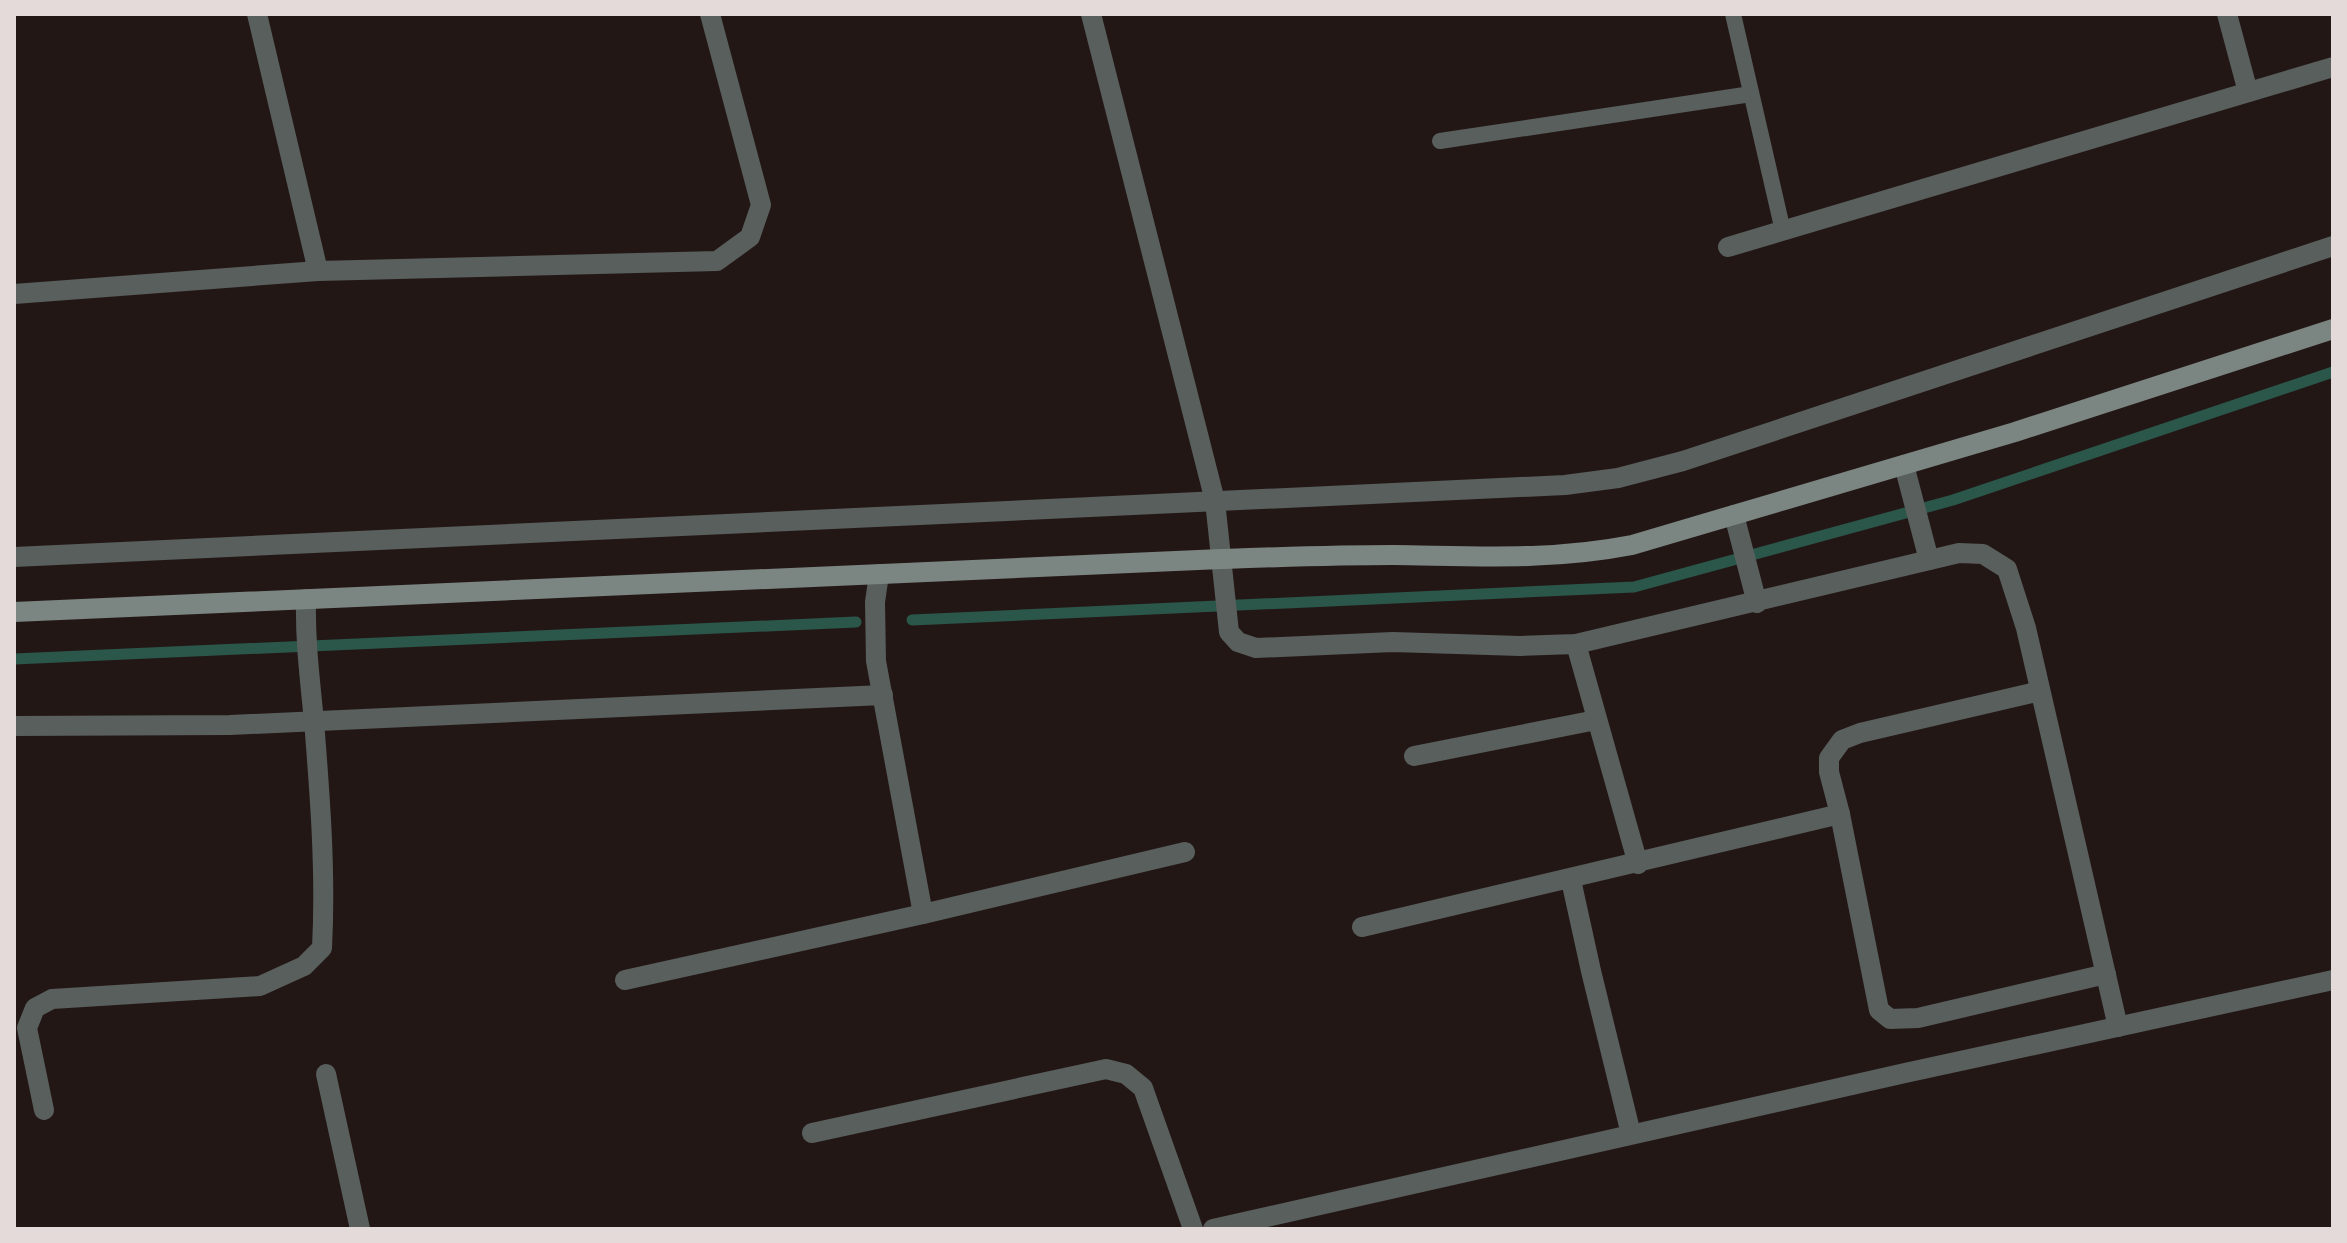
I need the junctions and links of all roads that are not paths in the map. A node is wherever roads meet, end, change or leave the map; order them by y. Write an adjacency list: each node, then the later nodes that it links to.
1 (257, 14): 13 (street)
2 (710, 14): 13 (street)
3 (1091, 14): 17 (street)
4 (1733, 14): 8 (lane)
5 (2227, 14): 7 (street)
6 (2333, 67): 7 (street)
7 (2248, 92): 10 (street)
8 (1751, 94): 9 (lane); 10 (lane)
9 (1440, 141)
10 (1783, 231): 12 (street)
11 (2333, 246): 17 (street)
12 (1728, 247)
13 (318, 271): 14 (street)
14 (14, 294)
15 (2333, 329): 16 (street)
16 (1904, 465): 18 (street); 21 (street)
17 (1215, 501): 19 (street); 20 (street)
18 (1734, 515): 20 (street); 24 (street)
19 (14, 557)
20 (1221, 559): 22 (street); 26 (street)
21 (1929, 560): 24 (street); 27 (street)
22 (879, 574): 23 (street); 28 (street)
23 (306, 599): 25 (street); 30 (street)
24 (1757, 603): 26 (street)
25 (14, 612)
26 (1576, 644): 29 (street)
27 (2040, 691): 33 (street); 39 (street)
28 (883, 695): 30 (street); 37 (street)
29 (1596, 720): 32 (street); 35 (street)
30 (314, 721): 31 (street); 44 (street)
31 (14, 726)
32 (1414, 756)
33 (1840, 814): 35 (street); 39 (street)
34 (1185, 852): 37 (street)
35 (1638, 864): 36 (street)
36 (1571, 880): 38 (street); 46 (street)
37 (923, 914): 40 (street)
38 (1362, 927)
39 (2106, 974): 42 (street)
40 (625, 980)
41 (2333, 980): 42 (street)
42 (2118, 1027): 46 (street)
43 (326, 1074): 48 (street)
44 (44, 1110)
45 (812, 1133): 49 (street)
46 (1631, 1134): 47 (street)
47 (1301, 1219): 50 (street)
48 (360, 1229)
49 (1193, 1229)
50 (1213, 1229)

